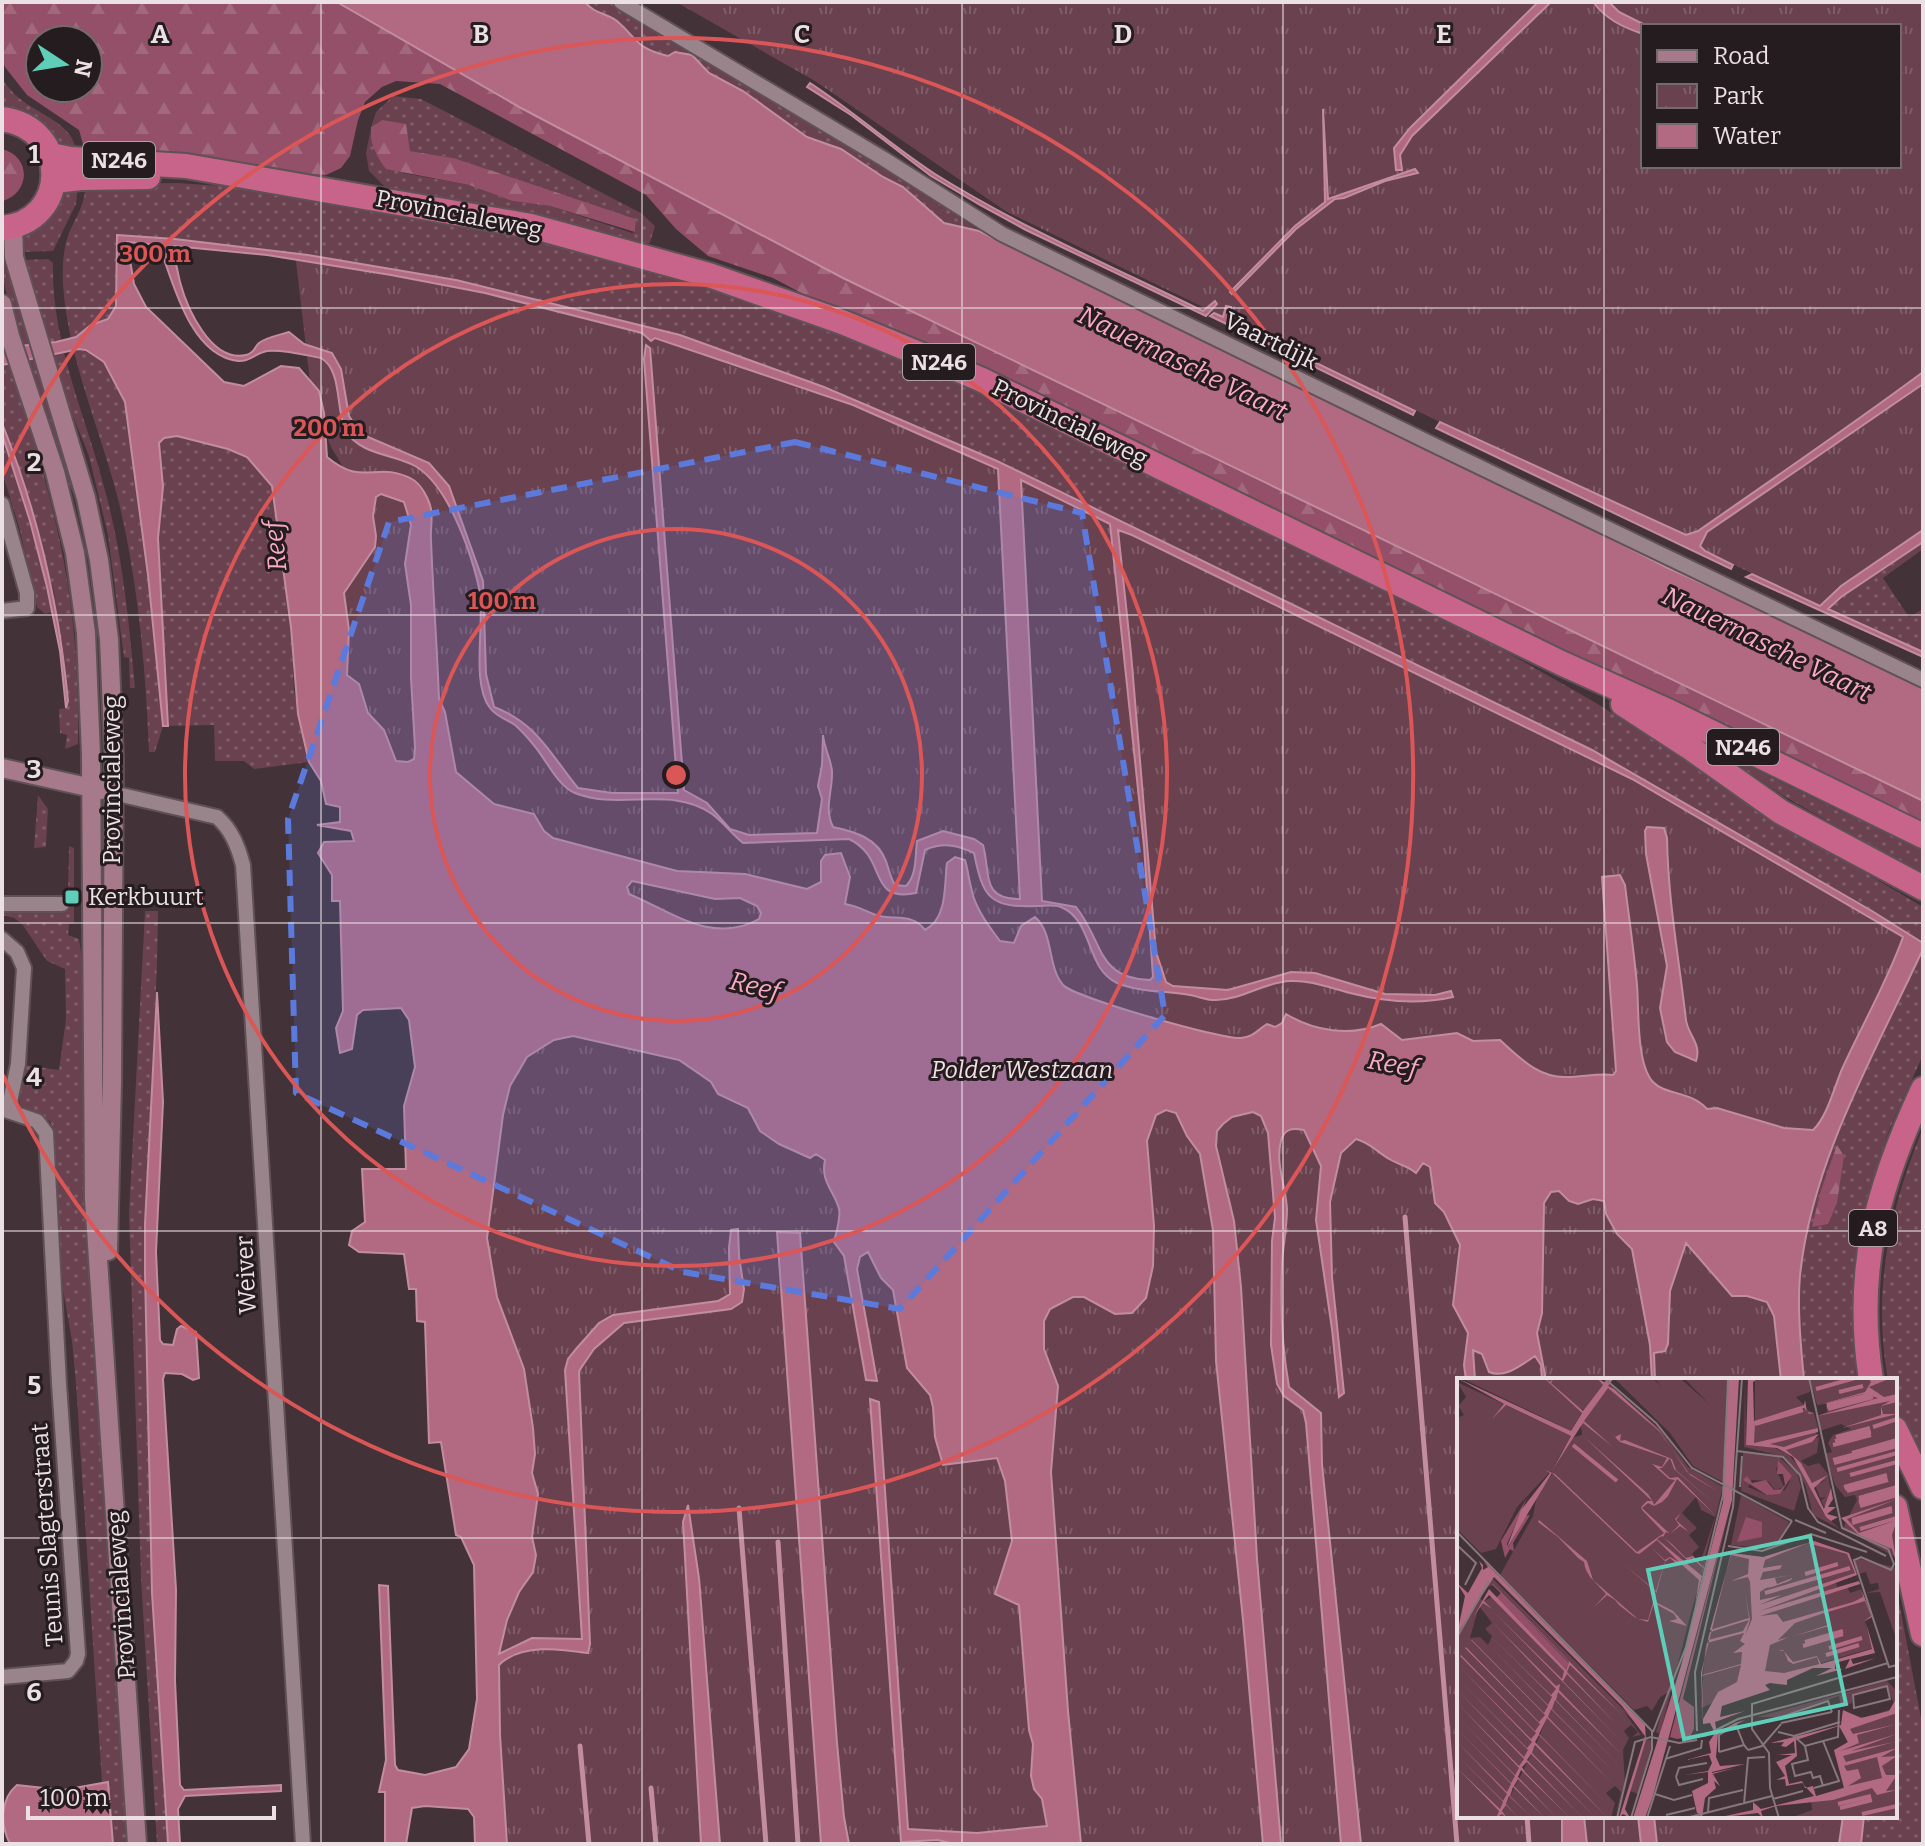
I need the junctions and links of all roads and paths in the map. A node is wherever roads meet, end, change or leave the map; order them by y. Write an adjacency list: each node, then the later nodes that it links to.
1 (621, 2): 11 (street, Vaartdijk)
2 (2, 119): 3 (highway, N246)
3 (51, 155): 4 (highway, N246); 5 (highway, Provincialeweg / N246)
4 (54, 181): 5 (highway, Provincialeweg / N246); 6 (highway, N246)
5 (275, 182): 10 (highway, Provincialeweg / N246)
6 (8, 227): 14 (main road, Provincialeweg)
7 (2, 304): 13 (main road, Provincialeweg)
8 (2, 504): 9 (street)
9 (2, 611)
10 (1561, 663): 15 (highway, Provincialeweg / N246); 16 (highway, Provincialeweg / N246)
11 (1923, 680)
12 (2, 768): 13 (main road)
13 (91, 787): 14 (main road); 22 (main road, Provincialeweg)
14 (113, 793): 22 (main road, Provincialeweg); 30 (street, Weiver)
15 (1923, 836)
16 (1923, 888)
17 (2, 904): 18 (street)
18 (62, 904)
19 (2, 939): 21 (street)
20 (1923, 1089): 23 (highway, A8)
21 (5, 1110): 28 (street, Teunis Slagterstraat)
22 (104, 1346): 29 (main road, Provincialeweg)
23 (1872, 1373)
24 (1897, 1433): 25 (highway)
25 (1923, 1487)
26 (1897, 1516): 27 (highway)
27 (1923, 1634)
28 (2, 1677)
29 (137, 1844)
30 (303, 1844)

